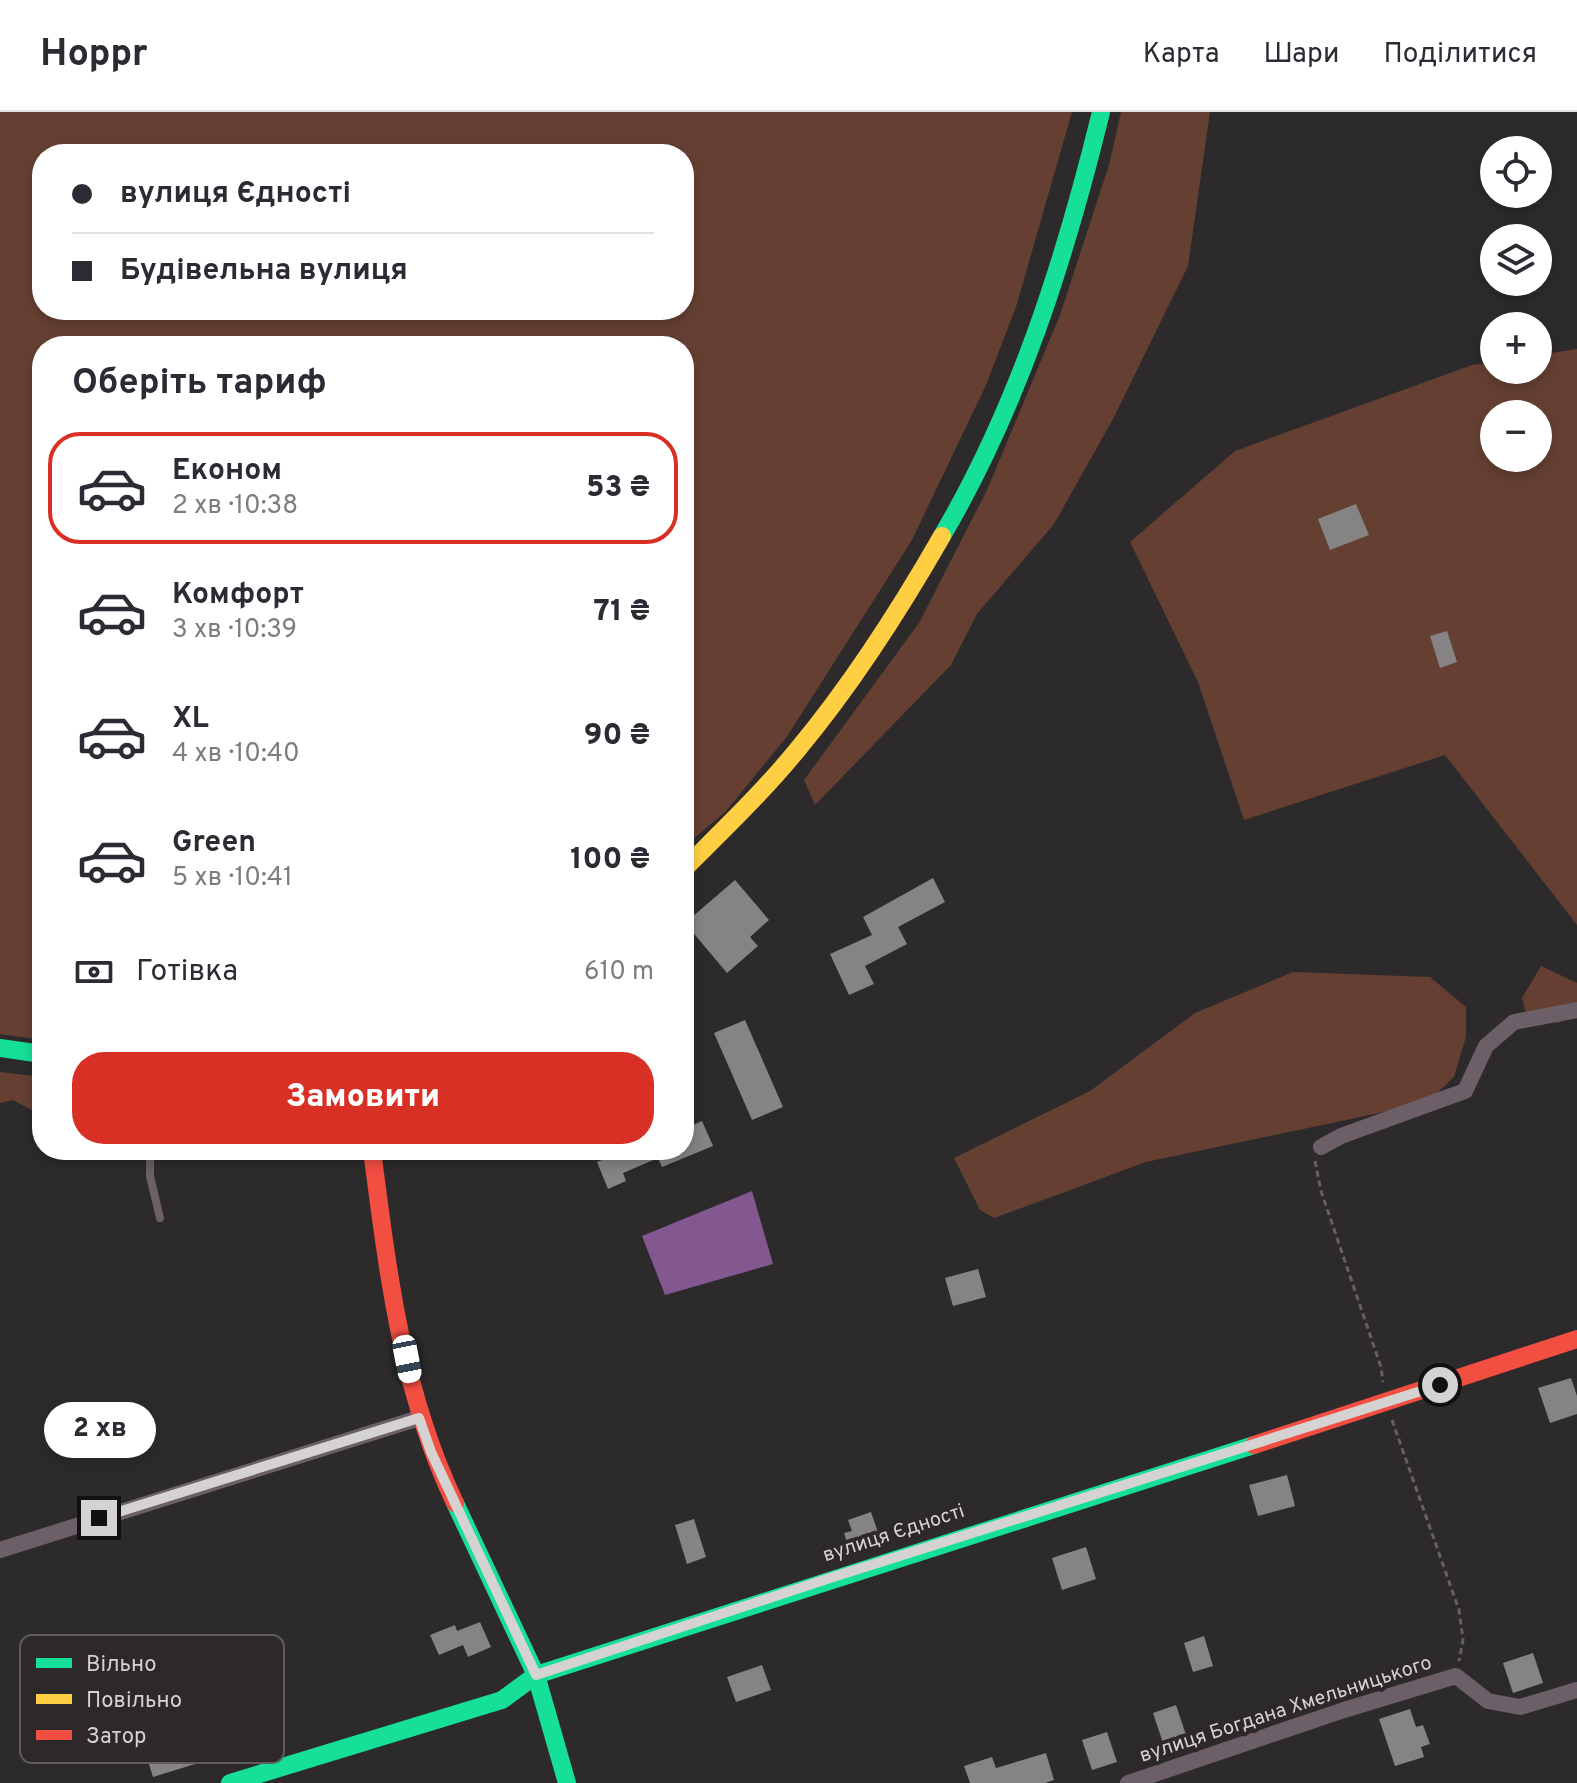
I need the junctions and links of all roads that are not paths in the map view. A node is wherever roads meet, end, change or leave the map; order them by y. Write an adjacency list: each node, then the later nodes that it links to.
1 (1101, 112): 2 (street)
2 (694, 859)
3 (1577, 1010): 6 (street)
4 (0, 1048): 5 (street)
5 (32, 1053)
6 (1321, 1147)
7 (150, 1160): 9 (lane)
8 (373, 1160): 11 (street)
9 (160, 1218)
10 (1577, 1339): 13 (street, вулиця Єдності)
11 (419, 1418): 12 (street); 13 (street)
12 (0, 1550)
13 (536, 1675): 15 (street, вулиця Єдності); 16 (street)
14 (1577, 1690): 17 (street, вулиця Богдана Хмельницького)
15 (230, 1783)
16 (567, 1783)
17 (1128, 1783)

